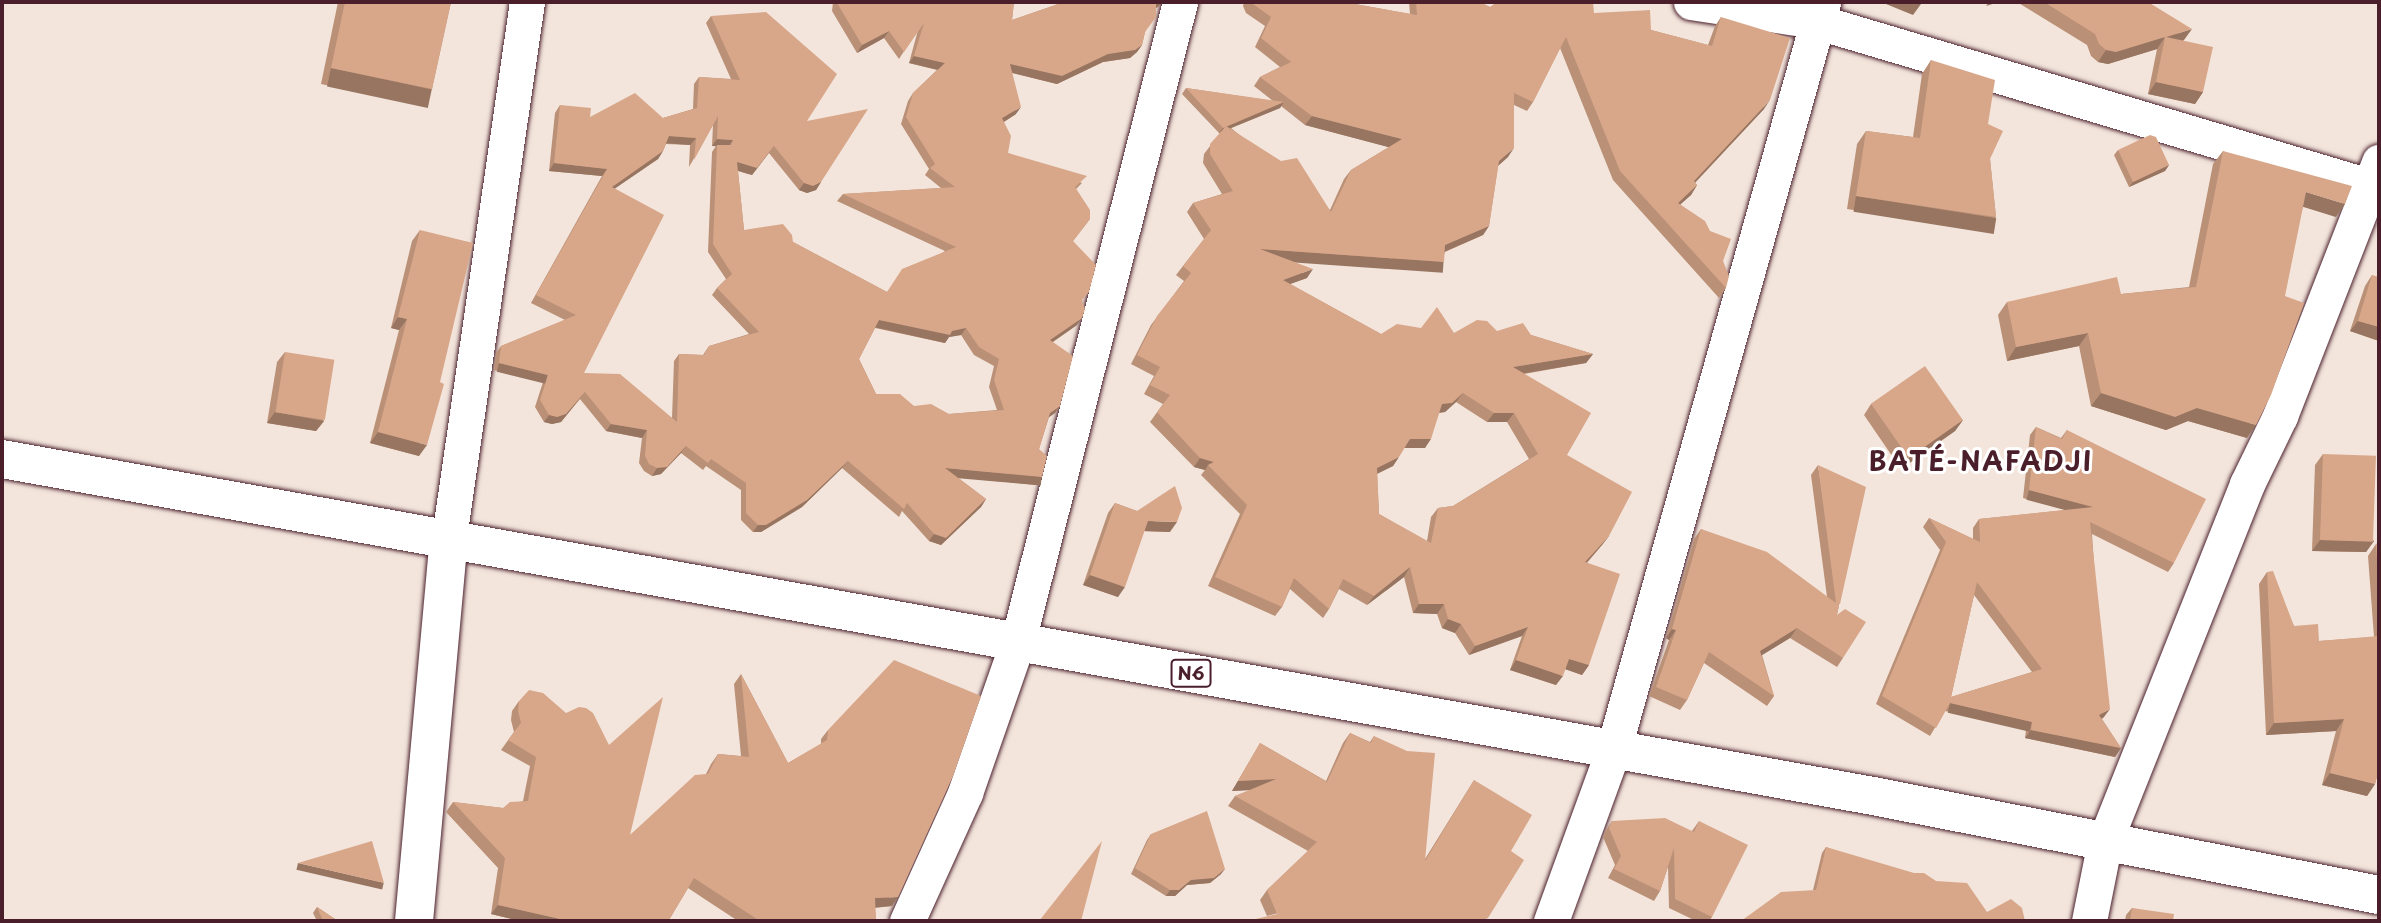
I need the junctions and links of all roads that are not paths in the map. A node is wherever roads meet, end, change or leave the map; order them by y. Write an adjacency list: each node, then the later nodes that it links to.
1 (527, 2): 7 (street)
2 (1180, 2): 8 (street)
3 (1691, 2): 4 (street)
4 (1819, 11): 5 (street); 9 (street)
5 (2377, 179): 10 (street)
6 (2, 458): 7 (main road, N6)
7 (449, 537): 8 (main road, N6); 12 (main road)
8 (1018, 641): 9 (main road, N6); 13 (street)
9 (1613, 751): 10 (main road, N6); 14 (street)
10 (2105, 841): 11 (main road, N6); 15 (street)
11 (2379, 895)
12 (414, 921)
13 (907, 921)
14 (1551, 921)
15 (2089, 921)

